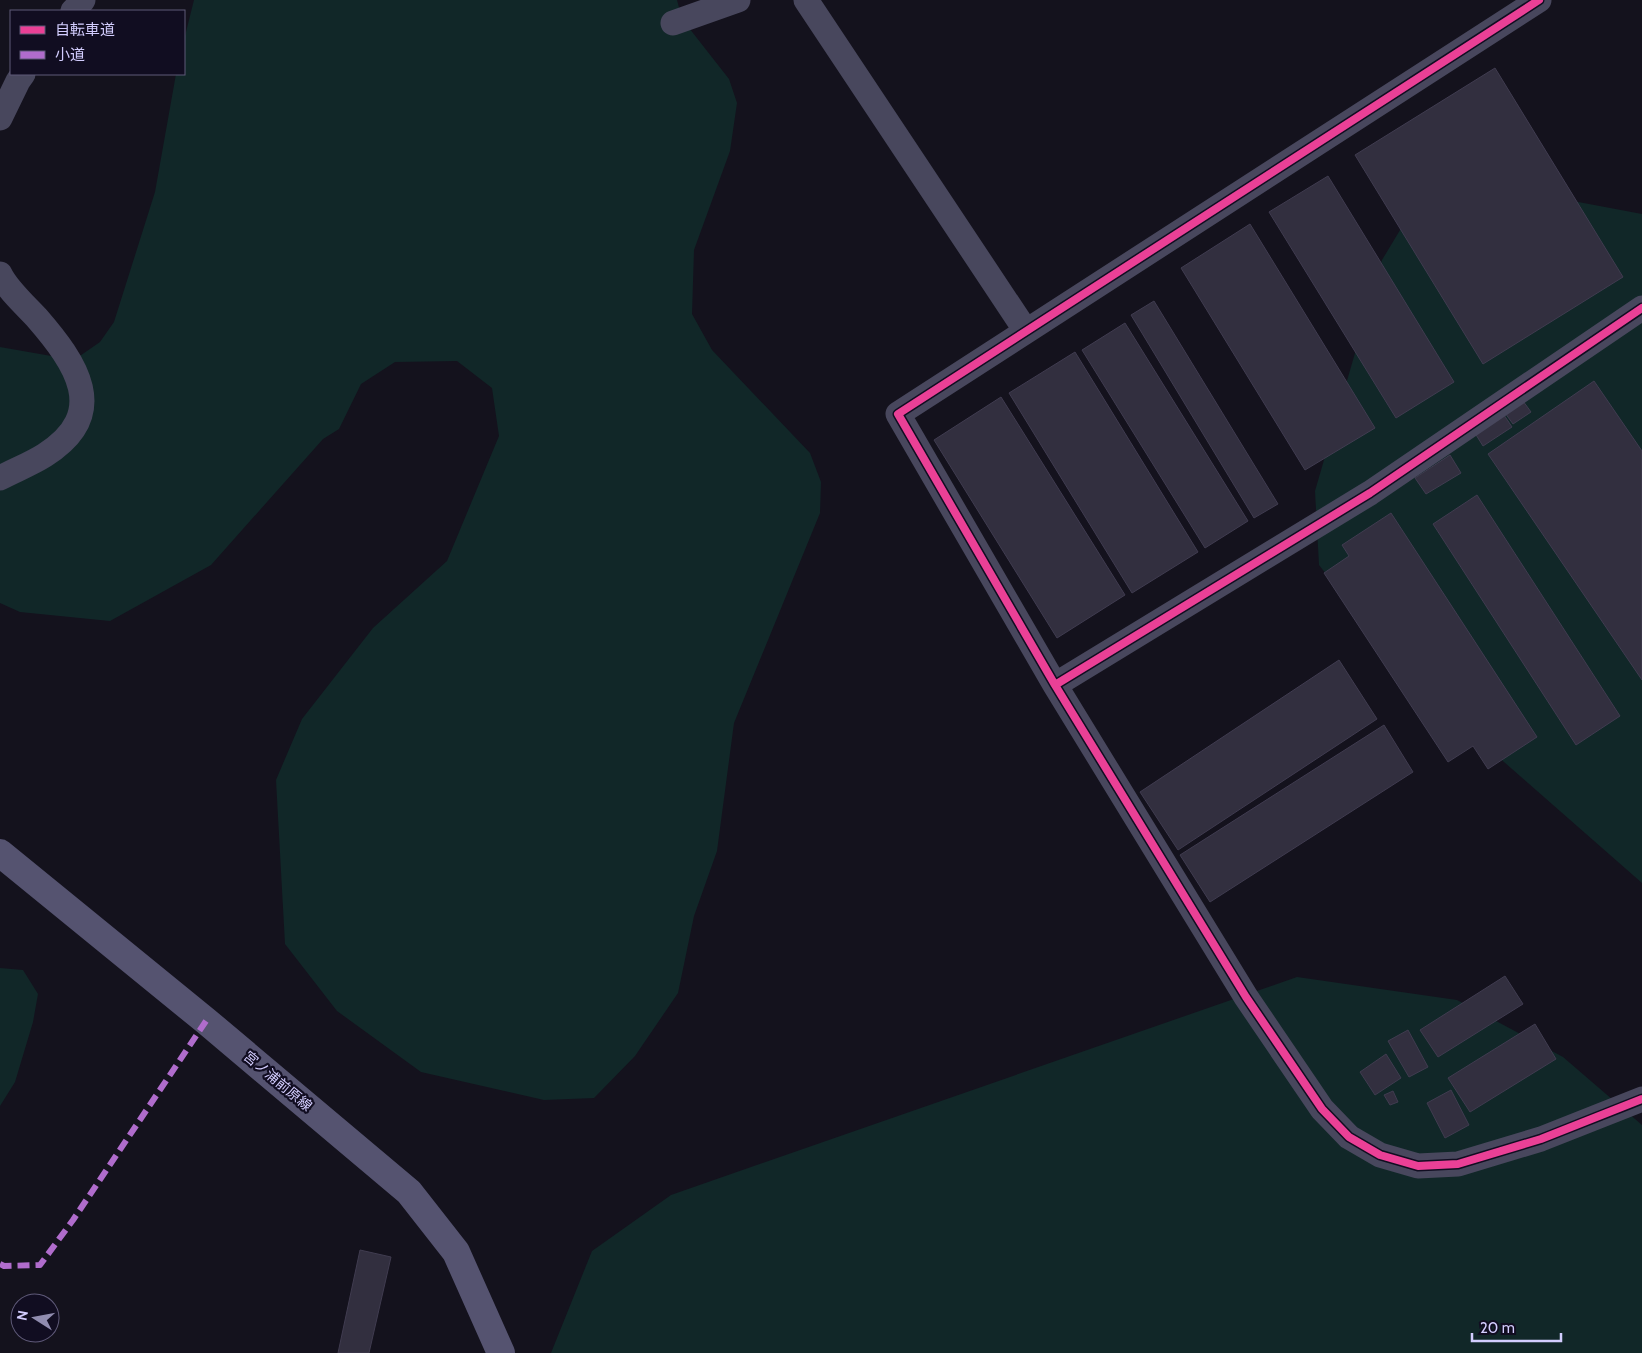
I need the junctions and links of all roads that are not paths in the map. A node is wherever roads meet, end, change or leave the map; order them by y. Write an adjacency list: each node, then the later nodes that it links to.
1 (83, 0): 5 (street)
2 (738, 0): 6 (street)
3 (806, 0): 11 (street)
4 (1539, 0): 11 (street)
5 (74, 10)
6 (673, 23)
7 (22, 75): 8 (street)
8 (0, 118)
9 (0, 274): 12 (street)
10 (1642, 308): 13 (street)
11 (1026, 331): 13 (street)
12 (0, 478)
13 (1055, 685): 15 (street)
14 (0, 853): 16 (main road, 宮ノ浦前原線)
15 (1642, 1099)
16 (501, 1353)

